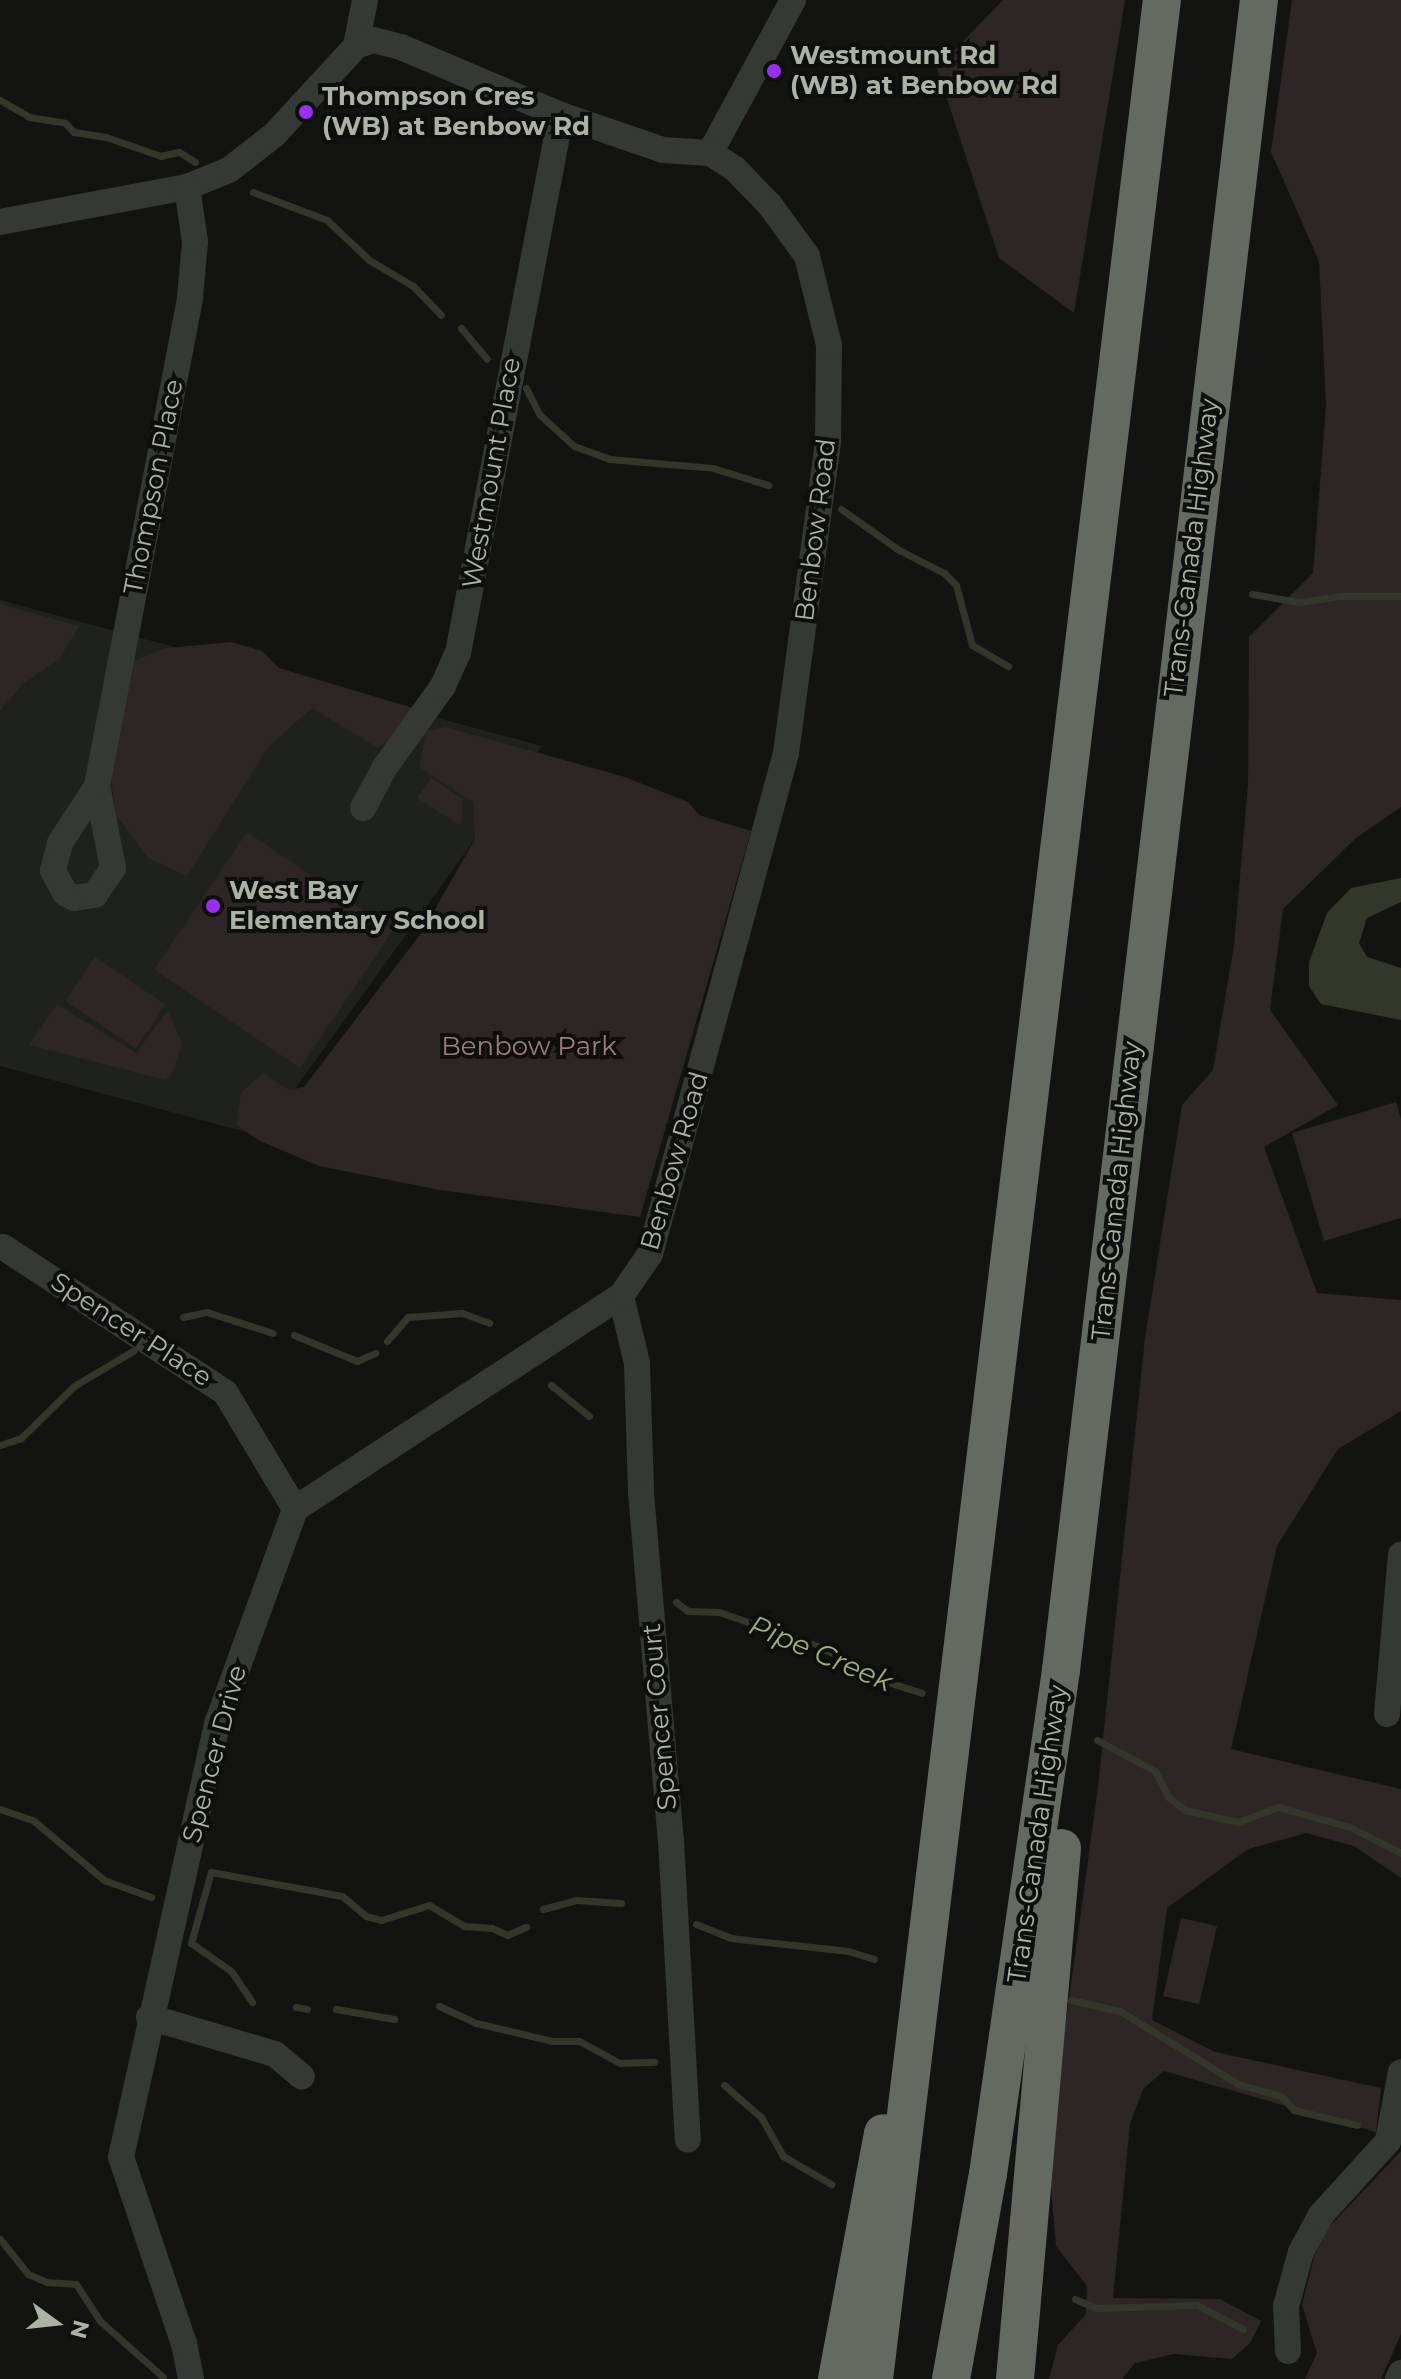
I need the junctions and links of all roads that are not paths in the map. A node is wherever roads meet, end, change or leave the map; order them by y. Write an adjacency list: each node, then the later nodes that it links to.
1 (365, 0): 6 (street)
2 (793, 0): 8 (street)
3 (1162, 0): 20 (highway)
4 (1259, 0): 10 (highway, Trans-Canada Highway)
5 (1278, 0): 10 (highway)
6 (356, 46): 7 (street); 9 (street)
7 (561, 115): 8 (street); 13 (street, Westmount Place)
8 (710, 153): 15 (street, Benbow Road)
9 (187, 187): 11 (street); 12 (street, Thompson Place)
10 (1236, 190): 16 (highway, Trans-Canada Highway)
11 (0, 222)
12 (97, 786)
13 (363, 808)
14 (3, 1247): 17 (street, Spencer Place)
15 (621, 1296): 17 (street); 24 (street, Spencer Court)
16 (1089, 1446): 30 (highway, Trans-Canada Highway); 31 (highway)
17 (295, 1509): 21 (street, Spencer Drive)
18 (1401, 1555): 19 (street)
19 (1387, 1714)
20 (941, 1848): 28 (highway); 29 (highway)
21 (149, 2017): 23 (street); 27 (street, Spencer Drive)
22 (1401, 2072): 25 (street)
23 (302, 2077)
24 (688, 2140)
25 (1288, 2351)
26 (1401, 2373): 32 (street)
27 (191, 2379)
28 (837, 2379)
29 (874, 2379)
30 (951, 2379)
31 (1015, 2379)
32 (1398, 2379)

